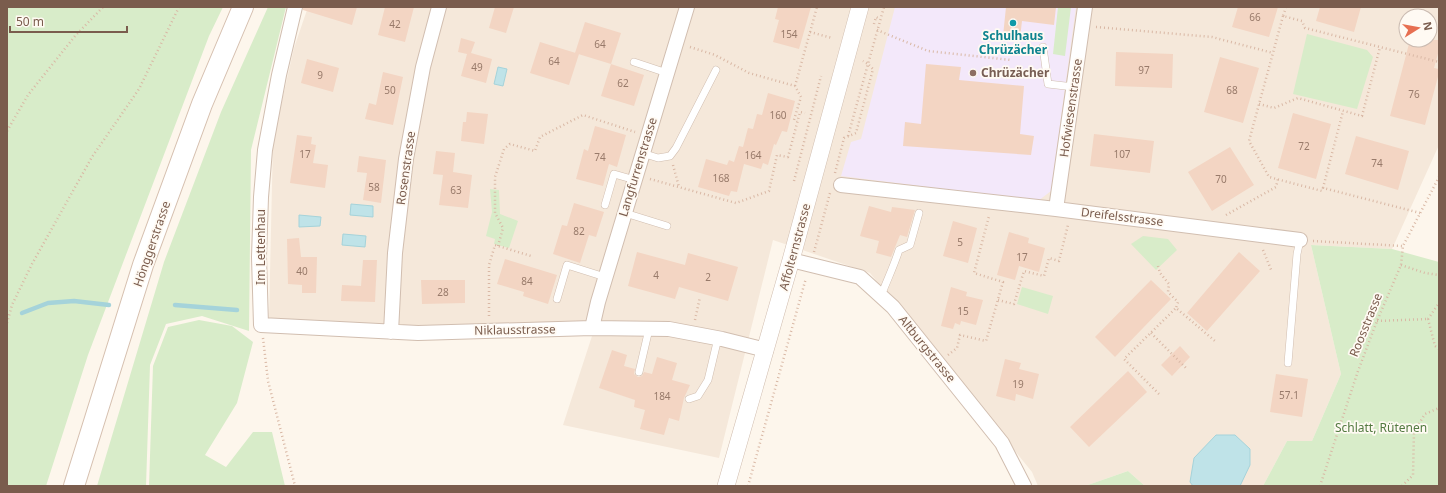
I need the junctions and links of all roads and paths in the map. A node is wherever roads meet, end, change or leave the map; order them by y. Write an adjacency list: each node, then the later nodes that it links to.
1 (103, 7): 35 (path)
2 (179, 7): 76 (path)
3 (243, 7): 95 (main road, Hönggerstrasse)
4 (295, 7): 78 (street, Im Lettenhau)
5 (439, 7): 82 (street, Rosenstrasse)
6 (687, 7): 17 (street, Langfurrenstrasse)
7 (817, 7): 15 (path)
8 (860, 7): 61 (street, Affolternstrasse)
9 (884, 7): 14 (path)
10 (1085, 7): 13 (street, Hofwiesenstrasse)
11 (1286, 7): 12 (path)
12 (1283, 16): 19 (path); 20 (path)
13 (1082, 26): 20 (path); 30 (street, Hofwiesenstrasse)
14 (877, 30): 22 (path); 25 (path)
15 (810, 32): 16 (path); 29 (path)
16 (832, 38)
17 (676, 43): 27 (street, Langfurrenstrasse); 29 (path)
18 (1043, 46): 30 (lane)
19 (1380, 47): 24 (path); 32 (path)
20 (1273, 53): 31 (path)
21 (864, 58): 25 (path)
22 (1011, 60)
23 (634, 62): 27 (lane)
24 (1439, 62)
25 (868, 64): 37 (path); 37 (path)
26 (716, 70): 39 (lane)
27 (667, 73): 38 (street, Langfurrenstrasse)
28 (821, 76): 43 (path)
29 (796, 86): 34 (path)
30 (1074, 87): 49 (street, Hofwiesenstrasse)
31 (1259, 104): 32 (path); 42 (path)
32 (1343, 111): 46 (path)
33 (805, 113): 34 (path)
34 (797, 121): 45 (path)
35 (7, 131)
36 (641, 134): 58 (path)
37 (848, 136): 44 (path)
38 (642, 153): 39 (lane); 40 (street, Langfurrenstrasse)
39 (670, 156): 45 (path)
40 (635, 177): 45 (path); 48 (lane); 51 (street, Langfurrenstrasse)
41 (1439, 177): 53 (path, Roosstrasse)
42 (1278, 179): 46 (path); 54 (path)
43 (794, 181)
44 (835, 183): 47 (street, Dreifelsstrasse); 62 (path)
45 (679, 188)
46 (1323, 188): 53 (path)
47 (993, 202): 49 (street, Dreifelsstrasse); 71 (path)
48 (605, 205)
49 (1056, 209): 50 (street, Dreifelsstrasse)
50 (1072, 211): 56 (street, Dreifelsstrasse); 71 (path)
51 (624, 213): 55 (lane); 67 (street, Langfurrenstrasse)
52 (919, 213): 68 (lane)
53 (1420, 214): 59 (path, Roosstrasse)
54 (1223, 217)
55 (667, 226)
56 (1257, 234): 57 (street, Dreifelsstrasse); 65 (path)
57 (1300, 240): 59 (path); 88 (lane)
58 (498, 246): 60 (path); 81 (path)
59 (1403, 246): 63 (path, Roosstrasse)
60 (531, 256)
61 (791, 260): 62 (street, Altburgstrasse); 87 (street, Affolternstrasse)
62 (810, 265): 68 (street, Altburgstrasse); 98 (path)
63 (1401, 265): 66 (path); 75 (path, Roosstrasse)
64 (1158, 266): 73 (path)
65 (1272, 272)
66 (1439, 275)
67 (605, 277): 70 (lane); 79 (street, Langfurrenstrasse)
68 (881, 296): 89 (street, Altburgstrasse)
69 (700, 297): 77 (path)
70 (557, 299)
71 (998, 300): 89 (path)
72 (1439, 303): 74 (path)
73 (1176, 308): 83 (path); 85 (path)
74 (1428, 318): 75 (path); 86 (path)
75 (1377, 320): 100 (path, Roosstrasse)
76 (7, 323)
77 (694, 324)
78 (262, 326): 82 (street, Niklausstrasse); 96 (path)
79 (592, 328): 80 (street, Niklausstrasse); 81 (street, Niklausstrasse)
80 (649, 329): 84 (street, Niklausstrasse); 91 (lane)
81 (490, 331): 82 (street, Niklausstrasse)
82 (391, 332)
83 (1151, 333): 90 (path); 92 (path)
84 (718, 338): 87 (street, Niklausstrasse); 93 (lane)
85 (1214, 341)
86 (1439, 349)
87 (766, 350): 97 (street, Affolternstrasse)
88 (1288, 362)
89 (938, 363): 99 (street, Altburgstrasse)
90 (1186, 368)
91 (638, 372)
92 (1159, 394)
93 (689, 399)
94 (1439, 408): 101 (path)
95 (74, 486)
96 (295, 486)
97 (726, 486)
98 (748, 486)
99 (1024, 486)
100 (1320, 486)
101 (1402, 486)

